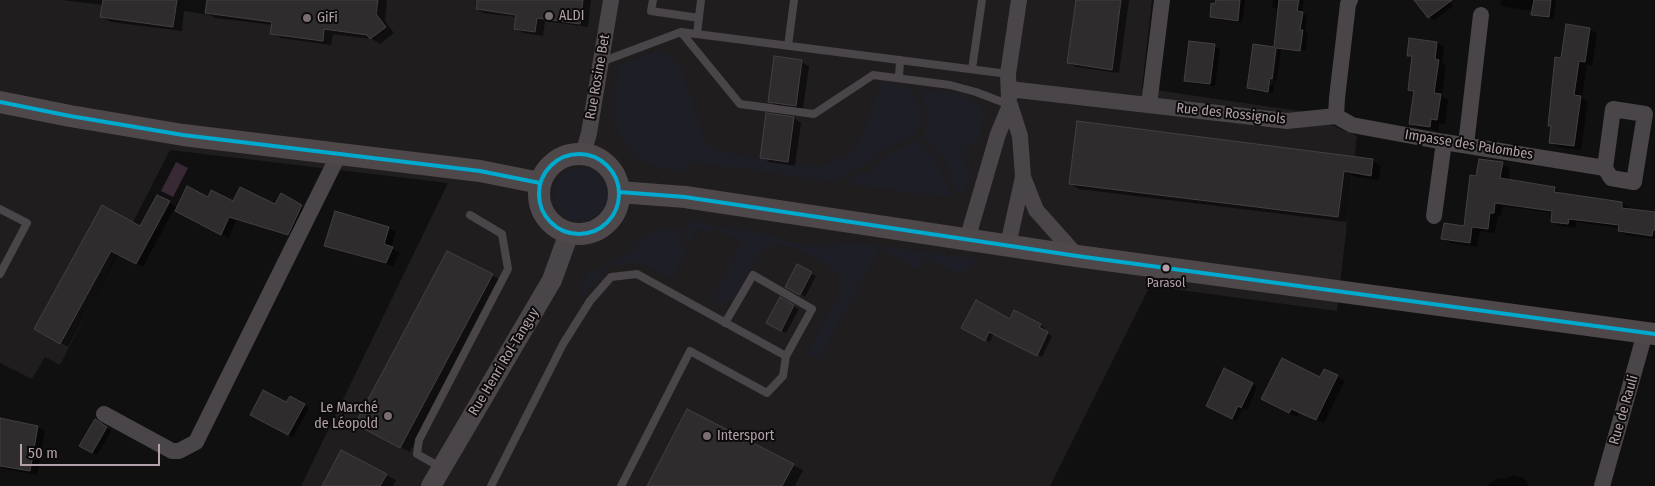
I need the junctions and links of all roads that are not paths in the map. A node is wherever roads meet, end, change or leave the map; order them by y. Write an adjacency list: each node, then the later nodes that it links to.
1 (611, 0): 15 (street, Rue Rosine Bet)
2 (653, 0): 10 (lane)
3 (701, 0): 10 (lane)
4 (794, 0): 13 (lane)
5 (982, 0): 16 (lane)
6 (1019, 0): 18 (street)
7 (1162, 0): 20 (street)
8 (1350, 0): 21 (street)
9 (1480, 15): 23 (street)
10 (699, 18): 12 (lane)
11 (681, 32): 12 (lane); 15 (lane); 17 (lane)
12 (696, 34): 13 (lane)
13 (788, 46): 14 (lane)
14 (900, 60): 16 (lane); 17 (lane)
15 (601, 62): 25 (street, Rue Rosine Bet)
16 (972, 69): 18 (lane)
17 (899, 78): 18 (lane)
18 (1009, 89): 20 (street, Rue des Rossignols); 27 (street); 34 (street)
19 (0, 102): 24 (main road)
20 (1149, 105): 21 (street, Rue des Rossignols)
21 (1336, 116): 22 (street, Impasse des Palombes)
22 (1444, 142): 23 (street, Impasse des Palombes); 32 (street)
23 (1466, 145): 26 (street, Impasse des Palombes)
24 (339, 154): 28 (main road); 41 (street)
25 (583, 154): 28 (main road); 29 (main road)
26 (1605, 168)
27 (1023, 177): 35 (street); 36 (street)
28 (540, 183): 33 (main road)
29 (619, 192): 33 (main road); 34 (main road)
30 (0, 209): 37 (lane)
31 (470, 215): 42 (lane)
32 (1434, 216)
33 (569, 234): 42 (street, Rue Henri Rol-Tanguy)
34 (967, 240): 35 (main road)
35 (1008, 245): 36 (main road)
36 (1078, 256): 39 (main road)
37 (0, 274)
38 (725, 323): 40 (lane); 40 (lane); 44 (lane)
39 (1650, 334): 46 (street, Rue de Rauli)
40 (786, 356): 45 (lane)
41 (104, 414)
42 (442, 468): 43 (street, Rue Henri Rol-Tanguy)
43 (431, 486)
44 (491, 486)
45 (621, 486)
46 (1602, 486)

